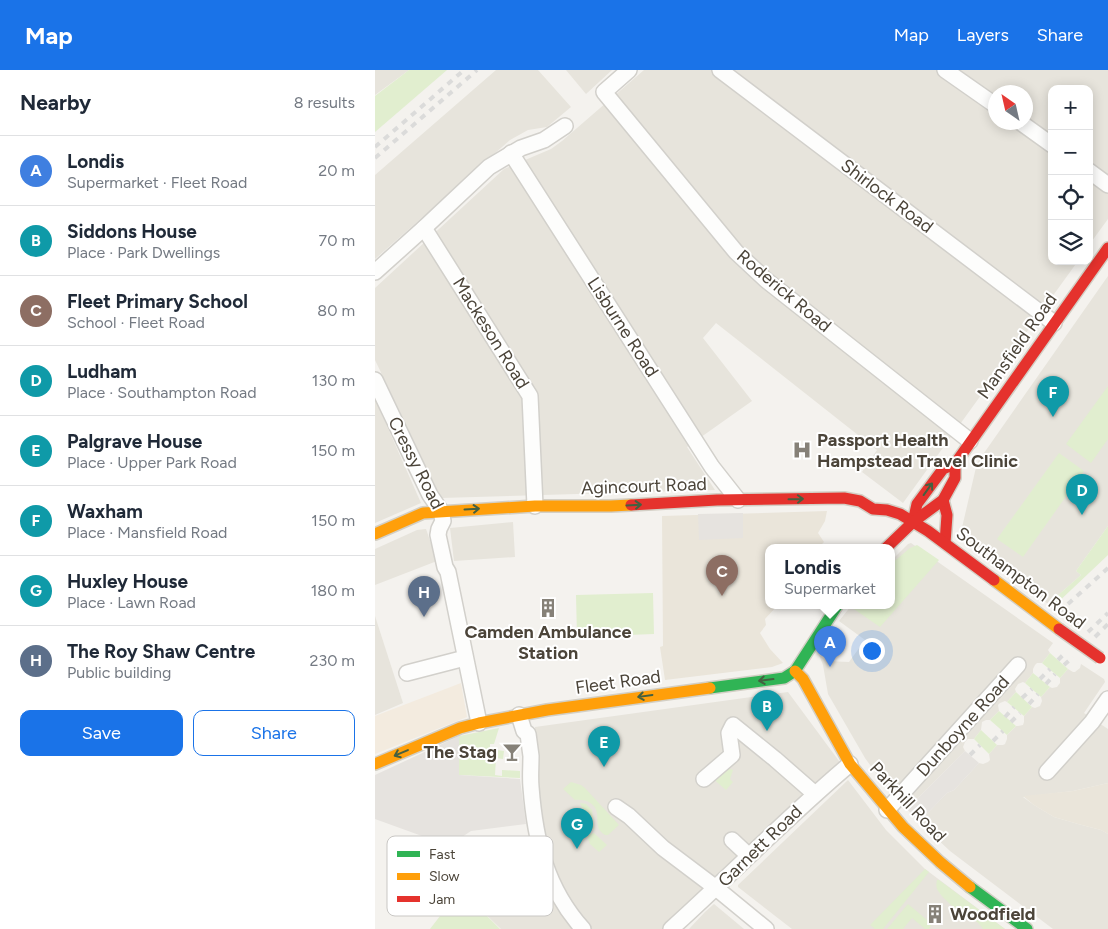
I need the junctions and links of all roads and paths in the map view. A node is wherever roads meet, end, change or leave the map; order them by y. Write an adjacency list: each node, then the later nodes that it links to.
1 (629, 70): 16 (street, Roderick Road)
2 (720, 70): 14 (street, Shirlock Road)
3 (945, 70): 4 (street)
4 (988, 100)
5 (565, 126): 8 (street)
6 (1031, 130): 7 (street)
7 (1048, 142)
8 (511, 153): 11 (street); 18 (street, Lisburne Road)
9 (1093, 175): 10 (street)
10 (1108, 185)
11 (424, 228): 13 (street); 20 (street, Mackeson Road)
12 (1108, 248): 14 (main road, Mansfield Road)
13 (375, 272)
14 (1054, 323): 16 (main road, Mansfield Road)
15 (375, 380): 22 (street, Cressy Road)
16 (970, 441): 17 (main road, Mansfield Road)
17 (955, 464): 19 (main road, Mansfield Road); 23 (main road, Mansfield Road, one-way to 17)
18 (738, 500): 20 (main road, Agincourt Road, one-way to 18); 21 (main road, Agincourt Road, one-way to 21)
19 (943, 500): 23 (main road, Mansfield Road); 26 (main road)
20 (535, 506): 22 (main road, Agincourt Road, one-way to 20)
21 (873, 509): 23 (main road, Agincourt Road); 25 (main road)
22 (441, 511): 24 (main road, Agincourt Road); 29 (street, Cressy Road)
23 (913, 522): 25 (main road); 26 (main road, Southampton Road)
24 (375, 534)
25 (896, 539): 27 (main road)
26 (945, 543): 30 (main road, Southampton Road, bridge)
27 (890, 544)
28 (835, 609): 32 (main road)
29 (465, 658): 33 (street); 36 (street, Cressy Road)
30 (1104, 661)
31 (1018, 665): 43 (street, Dunboyne Road)
32 (795, 671): 35 (main road, Fleet Road, one-way to 35); 38 (main road, Parkhill Road)
33 (407, 673)
34 (1108, 699): 39 (street)
35 (525, 714): 36 (main road, Fleet Road); 44 (street)
36 (479, 723): 37 (main road, Fleet Road, one-way to 37)
37 (375, 764)
38 (850, 764): 41 (street, Garnett Road); 43 (main road, Parkhill Road)
39 (1047, 772)
40 (705, 779): 41 (street)
41 (815, 794): 46 (street, Garnett Road)
42 (616, 808): 48 (street)
43 (887, 810): 52 (main road, Parkhill Road)
44 (538, 836)
45 (732, 840): 46 (street)
46 (748, 855): 48 (street, Garnett Road)
47 (553, 884): 49 (street)
48 (716, 888): 50 (street, Garnett Road); 51 (street)
49 (583, 929)
50 (671, 929)
51 (766, 929)
52 (1027, 929)

